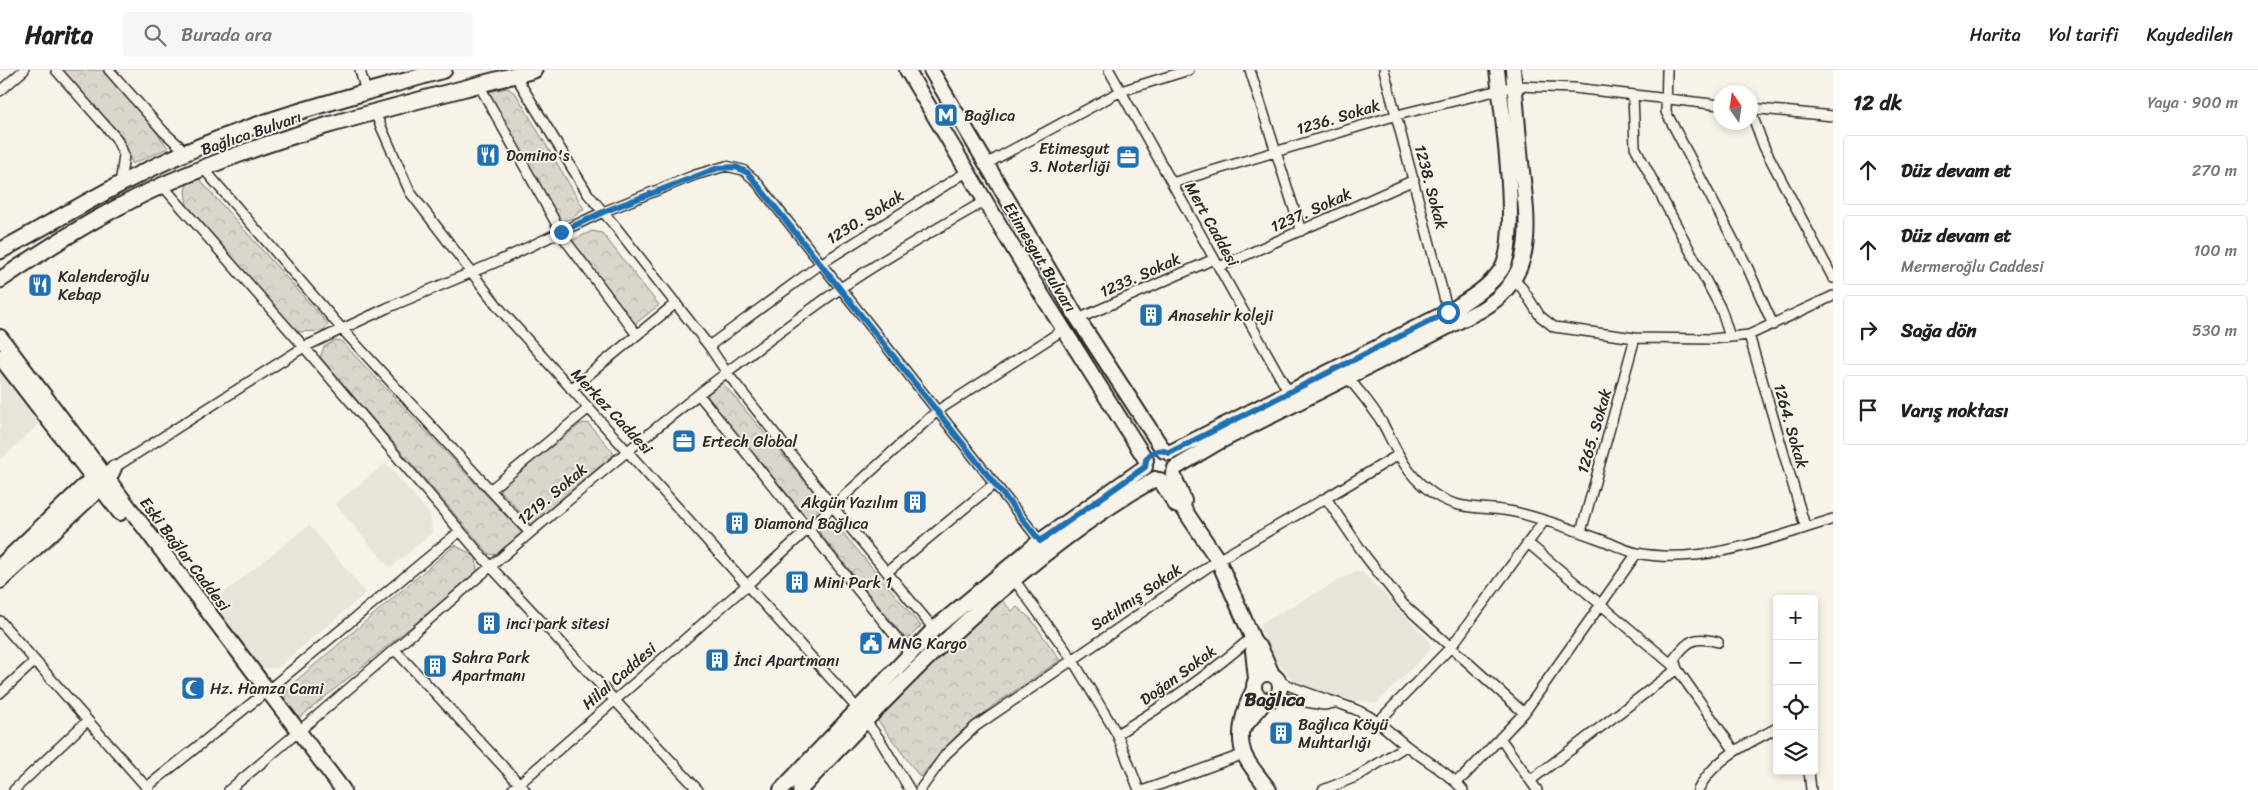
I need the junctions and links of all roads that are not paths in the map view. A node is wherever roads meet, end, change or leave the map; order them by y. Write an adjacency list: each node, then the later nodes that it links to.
1 (24, 70): 21 (street)
2 (56, 70): 40 (street)
3 (109, 70): 32 (street)
4 (360, 70): 23 (street)
5 (444, 70): 23 (main road, Bağlıca Bulvarı)
6 (534, 70): 17 (main road, Bağlıca Bulvarı)
7 (907, 70): 36 (main road, Etimesgut Bulvarı)
8 (931, 70): 34 (main road, Etimesgut Bulvarı)
9 (1109, 70): 22 (street, Mert Caddesi)
10 (1189, 70): 16 (street)
11 (1250, 70): 33 (street)
12 (1384, 70): 29 (street, 1238. Sokak)
13 (1497, 70): 20 (main road)
14 (1513, 70): 19 (main road)
15 (1667, 70): 25 (street)
16 (1172, 72): 22 (street)
17 (515, 75): 18 (main road, Bağlıca Bulvarı); 42 (street)
18 (479, 85): 28 (main road, Bağlıca Bulvarı); 44 (street)
19 (1515, 86): 20 (street, 1236. Sokak); 24 (street, 1236. Sokak); 51 (main road)
20 (1500, 90): 29 (street, 1236. Sokak); 55 (main road)
21 (0, 91)
22 (1121, 91): 34 (street); 38 (street, Mert Caddesi)
23 (366, 92): 32 (main road, Bağlıca Bulvarı)
24 (1633, 95): 25 (street, 1236. Sokak); 63 (street)
25 (1666, 99): 26 (street, 1236. Sokak); 57 (street)
26 (1713, 104)
27 (1758, 110): 30 (street)
28 (375, 112): 35 (main road, Bağlıca Bulvarı); 48 (street, Merkez Caddesi)
29 (1397, 115): 33 (street, 1236. Sokak); 37 (street, 1238. Sokak)
30 (1833, 116)
31 (1758, 130): 49 (street)
32 (186, 152): 40 (main road, Bağlıca Bulvarı)
33 (1276, 152): 38 (street, 1236. Sokak); 43 (street)
34 (986, 164): 56 (main road, Etimesgut Bulvarı)
35 (203, 168): 39 (main road, Bağlıca Bulvarı); 58 (street)
36 (968, 171): 41 (main road, Etimesgut Bulvarı); 46 (street, 1230. Sokak)
37 (1414, 180): 43 (street, 1237. Sokak); 55 (street, 1238. Sokak)
38 (1172, 184): 47 (street, Mert Caddesi)
39 (162, 185): 50 (main road, Bağlıca Bulvarı); 66 (street)
40 (120, 186): 45 (main road, Bağlıca Bulvarı)
41 (985, 200): 52 (street, 1219. Sokak); 59 (main road, Etimesgut Bulvarı)
42 (603, 212): 44 (street); 46 (street); 54 (street)
43 (1301, 231): 47 (street, 1237. Sokak)
44 (561, 232): 48 (street); 60 (street)
45 (0, 251)
46 (822, 263): 52 (street); 65 (street, 1230. Sokak)
47 (1217, 263): 56 (street, 1233. Sokak); 71 (street, Mert Caddesi)
48 (472, 272): 58 (street); 70 (street, Merkez Caddesi)
49 (1833, 278)
50 (0, 280)
51 (1514, 280): 64 (street); 69 (main road)
52 (841, 288): 68 (street, 1219. Sokak); 74 (street)
53 (1833, 296): 57 (street)
54 (676, 303): 60 (street); 65 (street)
55 (1448, 312): 71 (main road)
56 (1078, 319): 76 (main road, Etimesgut Bulvarı)
57 (1773, 325): 61 (street)
58 (342, 329): 66 (street); 82 (street)
59 (1063, 330): 74 (street, Hilal Caddesi); 78 (main road, Etimesgut Bulvarı)
60 (637, 335): 70 (street)
61 (1749, 335): 63 (street); 87 (street, 1264. Sokak)
62 (0, 337): 80 (main road, Eski Bağlar Caddesi)
63 (1730, 337): 64 (street)
64 (1636, 338): 90 (street, 1265. Sokak)
65 (709, 346): 68 (street)
66 (304, 347): 80 (street); 89 (street)
67 (0, 357): 80 (main road)
68 (727, 373): 72 (street, 1219. Sokak); 84 (street)
69 (1348, 378): 77 (street); 79 (main road)
70 (571, 389): 73 (street, Merkez Caddesi)
71 (1289, 393): 76 (main road)
72 (698, 395): 75 (street, 1219. Sokak); 88 (street)
73 (589, 408): 75 (street, Merkez Caddesi); 82 (street)
74 (937, 411): 81 (street); 84 (street, Hilal Caddesi)
75 (628, 450): 91 (street, 1219. Sokak); 101 (street, Merkez Caddesi)
76 (1167, 452): 78 (main road); 79 (main road)
77 (1398, 455): 83 (street, Satılmış Sokak); 86 (street)
78 (1146, 464): 79 (main road); 92 (main road)
79 (1166, 476): 95 (main road); 100 (main road)
80 (103, 478): 96 (main road); 99 (main road); 116 (main road, Eski Bağlar Caddesi)
81 (994, 484): 92 (street); 98 (street)
82 (490, 490): 91 (street)
83 (1326, 498): 95 (street, Satılmış Sokak); 107 (street)
84 (833, 507): 88 (street, Hilal Caddesi); 98 (street)
85 (1833, 519): 87 (street)
86 (1544, 521): 90 (street); 93 (street)
87 (1805, 526): 94 (street)
88 (808, 529): 101 (street, Hilal Caddesi); 109 (street)
89 (460, 530): 97 (street); 116 (street)
90 (1581, 532): 94 (street)
91 (530, 533): 97 (street, 1219. Sokak)
92 (1040, 541): 104 (main road)
93 (1528, 543): 102 (street); 107 (street)
94 (1637, 553): 102 (street)
95 (1218, 560): 105 (main road); 110 (street, Satılmış Sokak)
96 (0, 566)
97 (490, 566): 108 (street, 1219. Sokak); 118 (street)
98 (887, 572): 104 (street)
99 (0, 581)
100 (1015, 581): 110 (street); 121 (main road)
101 (747, 586): 118 (street, Hilal Caddesi); 121 (street, Merkez Caddesi)
102 (1603, 604): 112 (street); 120 (street)
103 (0, 622): 111 (street)
104 (934, 629): 109 (main road)
105 (1254, 640): 113 (main road); 114 (main road); 126 (street, Doğan Sokak)
106 (1718, 642): 112 (street)
107 (1451, 647): 120 (street); 123 (street)
108 (395, 650): 127 (street, 1219. Sokak); 135 (street)
109 (909, 653): 121 (main road)
110 (1072, 659): 126 (street); 146 (street, Satılmış Sokak)
111 (34, 662): 115 (street); 122 (street)
112 (1677, 669): 130 (street); 133 (street)
113 (1276, 678): 114 (main road); 117 (main road); 119 (street)
114 (1255, 684): 117 (main road); 124 (main road)
115 (0, 693)
116 (264, 694): 127 (main road, Eski Bağlar Caddesi); 136 (street)
117 (1271, 699): 119 (street); 124 (main road)
118 (615, 700): 135 (street, Hilal Caddesi); 142 (street)
119 (1334, 703): 123 (street)
120 (1524, 713): 128 (street)
121 (861, 714): 143 (main road); 144 (main road); 145 (street, Merkez Caddesi)
122 (87, 721): 136 (street); 137 (street)
123 (1379, 721): 129 (street)
124 (1243, 728): 131 (main road)
125 (1773, 732): 130 (street)
126 (1117, 734): 147 (street)
127 (295, 735): 138 (street, 1219. Sokak); 139 (main road); 140 (main road, Eski Bağlar Caddesi)
128 (1500, 738): 133 (street); 134 (street)
129 (1406, 746): 134 (street); 150 (street)
130 (1734, 750): 153 (street)
131 (1244, 754): 148 (street); 149 (main road)
132 (1809, 775): 154 (street)
133 (1531, 780): 152 (street)
134 (1456, 781): 151 (street)
135 (522, 787): 141 (street, Hilal Caddesi)
136 (148, 788)
137 (14, 790)
138 (229, 790)
139 (332, 790)
140 (343, 790)
141 (512, 790)
142 (698, 790)
143 (781, 790)
144 (800, 790)
145 (910, 790)
146 (920, 790)
147 (1139, 790)
148 (1145, 790)
149 (1269, 790)
150 (1323, 790)
151 (1463, 790)
152 (1537, 790)
153 (1698, 790)
154 (1811, 790)

